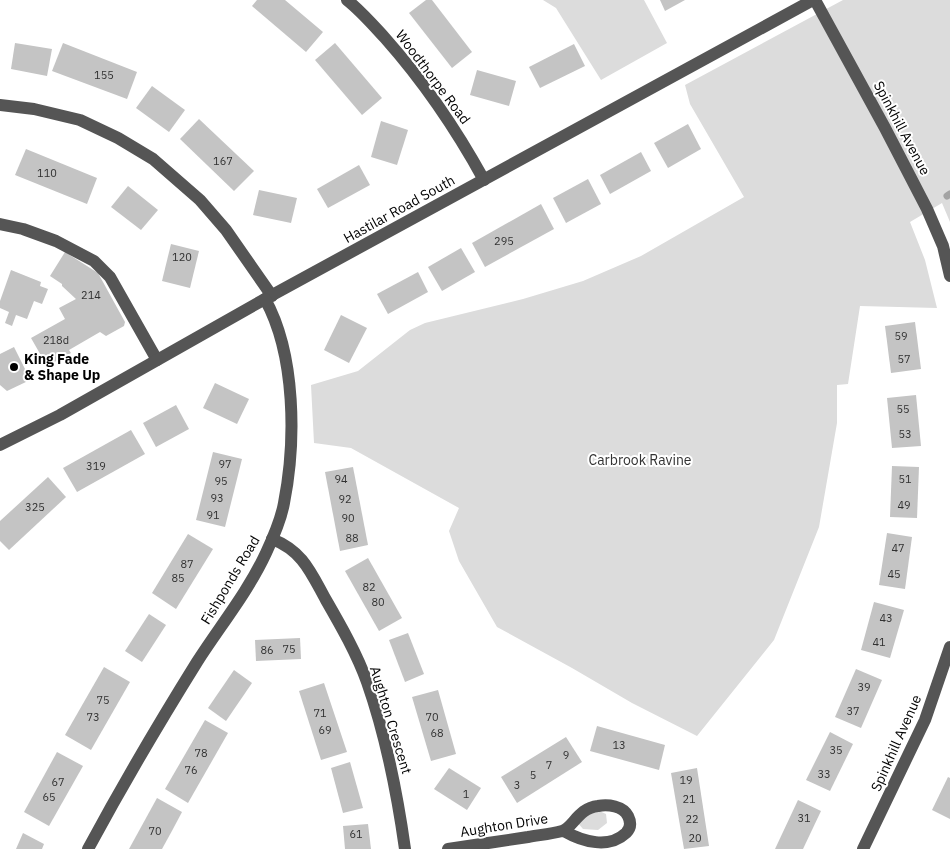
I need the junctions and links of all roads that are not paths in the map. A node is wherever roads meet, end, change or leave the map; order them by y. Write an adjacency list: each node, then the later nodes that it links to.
1 (347, 0): 4 (street, Woodthorpe Road)
2 (814, 0): 4 (street, Hastilar Road South); 6 (street, Spinkhill Avenue)
3 (0, 105): 7 (street, Fishponds Road)
4 (484, 180): 7 (street, Hastilar Road South)
5 (0, 224): 8 (street)
6 (950, 276)
7 (269, 298): 8 (street, Hastilar Road South); 10 (street, Fishponds Road)
8 (157, 360): 9 (street, Hastilar Road South)
9 (0, 445)
10 (272, 539): 13 (street, Fishponds Road); 14 (street, Aughton Crescent)
11 (950, 647): 16 (street, Spinkhill Avenue)
12 (564, 831): 12 (street, Aughton Drive); 15 (street, Aughton Drive)
13 (88, 849)
14 (405, 849)
15 (448, 849)
16 (863, 849)

